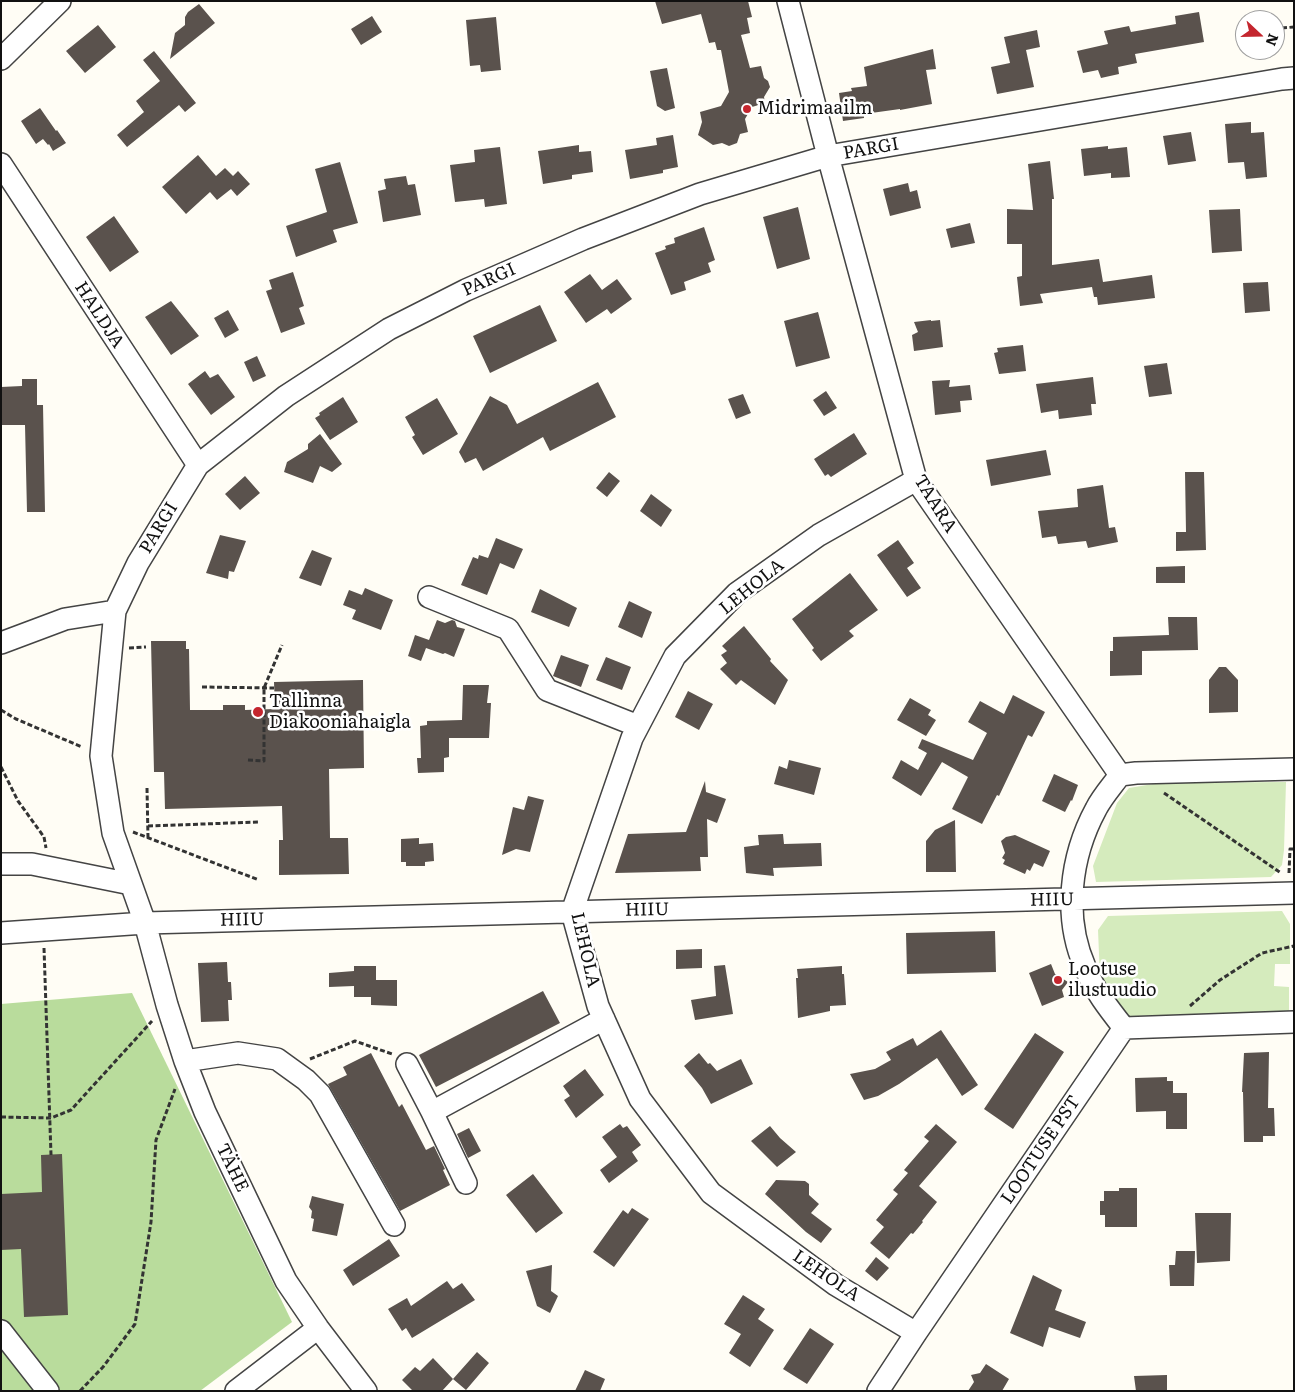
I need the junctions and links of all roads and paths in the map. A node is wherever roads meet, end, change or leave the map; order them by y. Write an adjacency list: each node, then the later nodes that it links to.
1 (60, 1): 3 (street)
2 (788, 1): 5 (street, TAARA)
3 (1, 58)
4 (1294, 78): 5 (street, PARGI)
5 (828, 156): 7 (street, PARGI); 8 (street, TAARA)
6 (4, 183): 7 (street, HALDJA)
7 (198, 465): 10 (street, PARGI)
8 (916, 480): 19 (street, LEHOLA); 24 (street, TAARA)
9 (429, 597): 19 (street)
10 (115, 611): 11 (street); 20 (street, PARGI)
11 (1, 643)
12 (282, 645): 16 (path)
13 (146, 647): 14 (path)
14 (125, 648)
15 (202, 687): 16 (path)
16 (264, 688): 17 (path); 21 (path)
17 (274, 688)
18 (1, 710): 20 (path)
19 (638, 726): 37 (street, LEHOLA)
20 (101, 756): 34 (street, PARGI)
21 (248, 760)
22 (1, 767): 32 (path)
23 (1294, 769): 24 (street)
24 (1128, 774): 30 (path); 36 (street)
25 (147, 788): 27 (path)
26 (259, 822): 27 (path)
27 (148, 826): 29 (path)
28 (132, 832): 29 (path)
29 (148, 838): 33 (path)
30 (1294, 849)
31 (1, 864): 32 (street)
32 (43, 866): 34 (street)
33 (259, 880)
34 (131, 884): 38 (street, PARGI)
35 (1294, 893): 36 (street, HIIU)
36 (1072, 900): 37 (street, HIIU); 46 (street)
37 (572, 912): 38 (street, HIIU); 43 (street, LEHOLA)
38 (145, 923): 39 (street, HIIU); 42 (street, TÄHE)
39 (43, 930): 40 (street, HIIU); 52 (path)
40 (1, 933)
41 (1294, 946): 45 (path)
42 (167, 1005): 47 (street, TÄHE); 52 (path)
43 (604, 1019): 50 (street); 58 (street, LEHOLA)
44 (1294, 1022): 45 (street)
45 (1166, 1026): 46 (street)
46 (1124, 1028): 58 (street, LOOTUSE PST)
47 (185, 1061): 49 (street); 56 (street, TÄHE); 60 (path)
48 (407, 1064): 49 (path); 50 (street)
49 (289, 1068): 55 (street)
50 (432, 1112): 54 (street)
51 (1, 1117): 52 (path)
52 (50, 1118): 53 (path)
53 (52, 1155)
54 (466, 1183)
55 (394, 1225)
56 (318, 1328): 61 (street); 62 (street, TÄHE)
57 (1, 1331): 59 (street)
58 (916, 1333): 63 (street, LOOTUSE PST)
59 (48, 1391)
60 (80, 1391)
61 (236, 1391)
62 (366, 1391)
63 (878, 1391)

